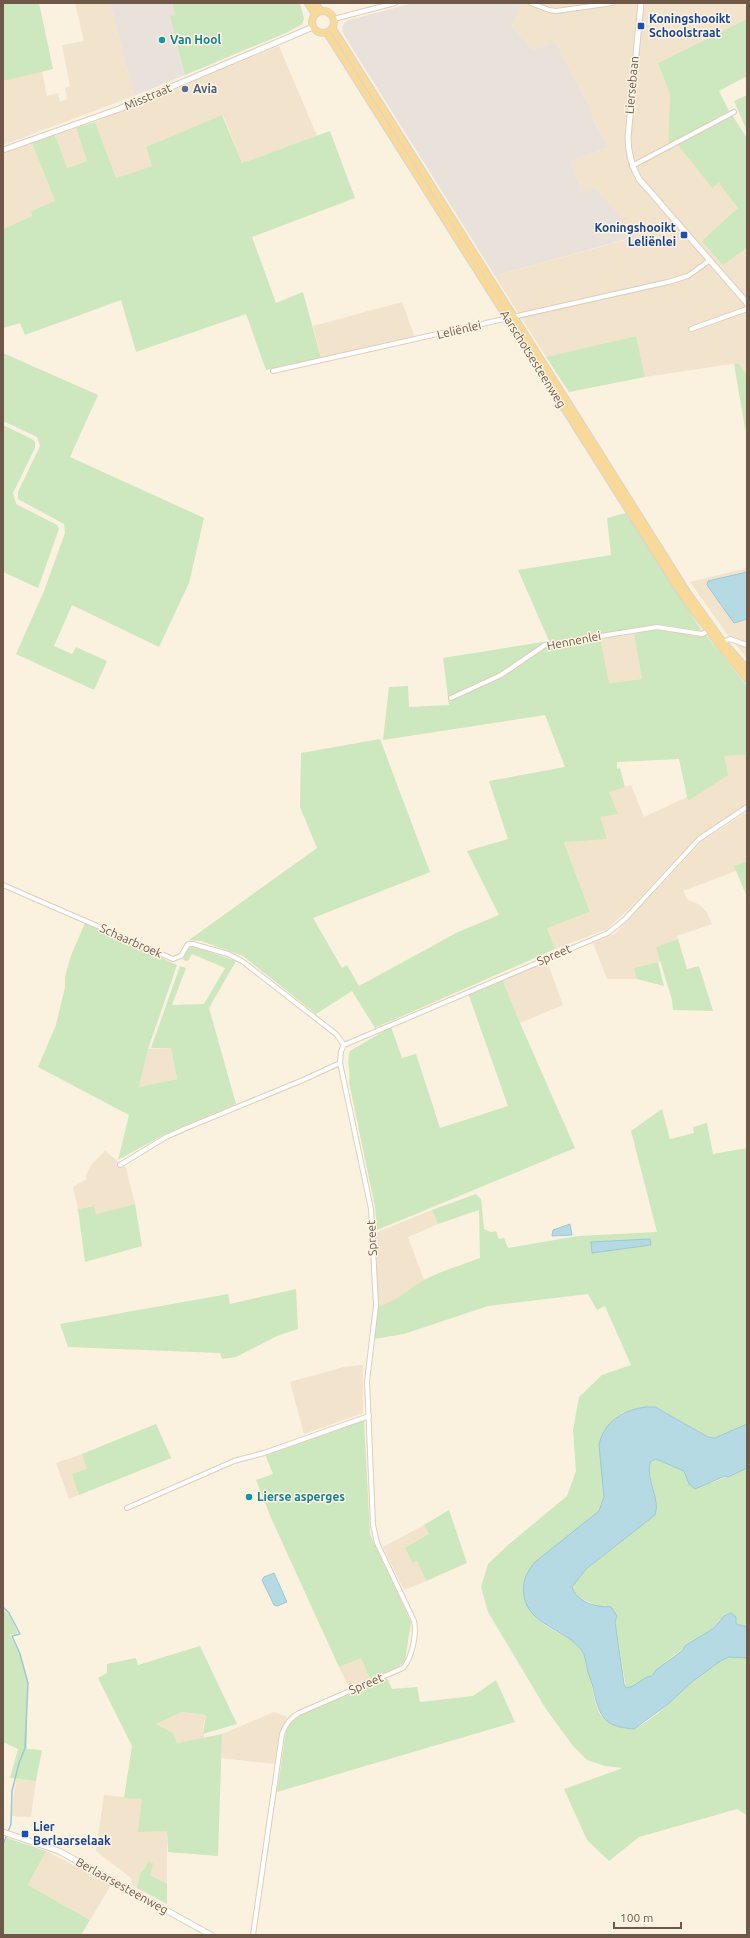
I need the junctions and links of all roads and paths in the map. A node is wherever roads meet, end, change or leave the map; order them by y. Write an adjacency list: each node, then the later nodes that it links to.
1 (308, 3): 7 (main road)
2 (315, 3): 7 (main road)
3 (395, 3): 8 (street)
4 (531, 3): 5 (street)
5 (613, 3)
6 (641, 3): 14 (street, Liersebaan)
7 (318, 13): 8 (main road); 9 (main road)
8 (334, 19): 10 (main road)
9 (313, 27): 11 (main road); 13 (street, Misstraat)
10 (333, 29): 11 (main road); 18 (main road, Aarschotsesteenweg)
11 (327, 33): 18 (main road, Aarschotsesteenweg)
12 (734, 112): 14 (street)
13 (3, 150)
14 (632, 166): 15 (street, Liersebaan)
15 (710, 260): 16 (street, Liersebaan); 18 (street, Leliënlei)
16 (747, 303)
17 (747, 309): 19 (street)
18 (511, 319): 20 (street, Leliënlei); 21 (main road, Aarschotsesteenweg); 22 (main road, Aarschotsesteenweg)
19 (691, 329)
20 (273, 371)
21 (708, 631): 25 (main road, Aarschotsesteenweg); 26 (street, Hennenlei)
22 (723, 642): 23 (street); 24 (main road, Aarschotsesteenweg)
23 (747, 645)
24 (747, 669)
25 (747, 679)
26 (451, 698)
27 (747, 807): 29 (street, Spreet)
28 (3, 885): 29 (street, Schaarbroek)
29 (344, 1045): 30 (street, Spreet)
30 (340, 1063): 31 (street); 32 (street, Spreet)
31 (120, 1165)
32 (369, 1416): 33 (street); 36 (street, Spreet)
33 (127, 1508)
34 (5, 1832): 35 (street, Berlaarsesteenweg)
35 (211, 1935)
36 (253, 1935)

